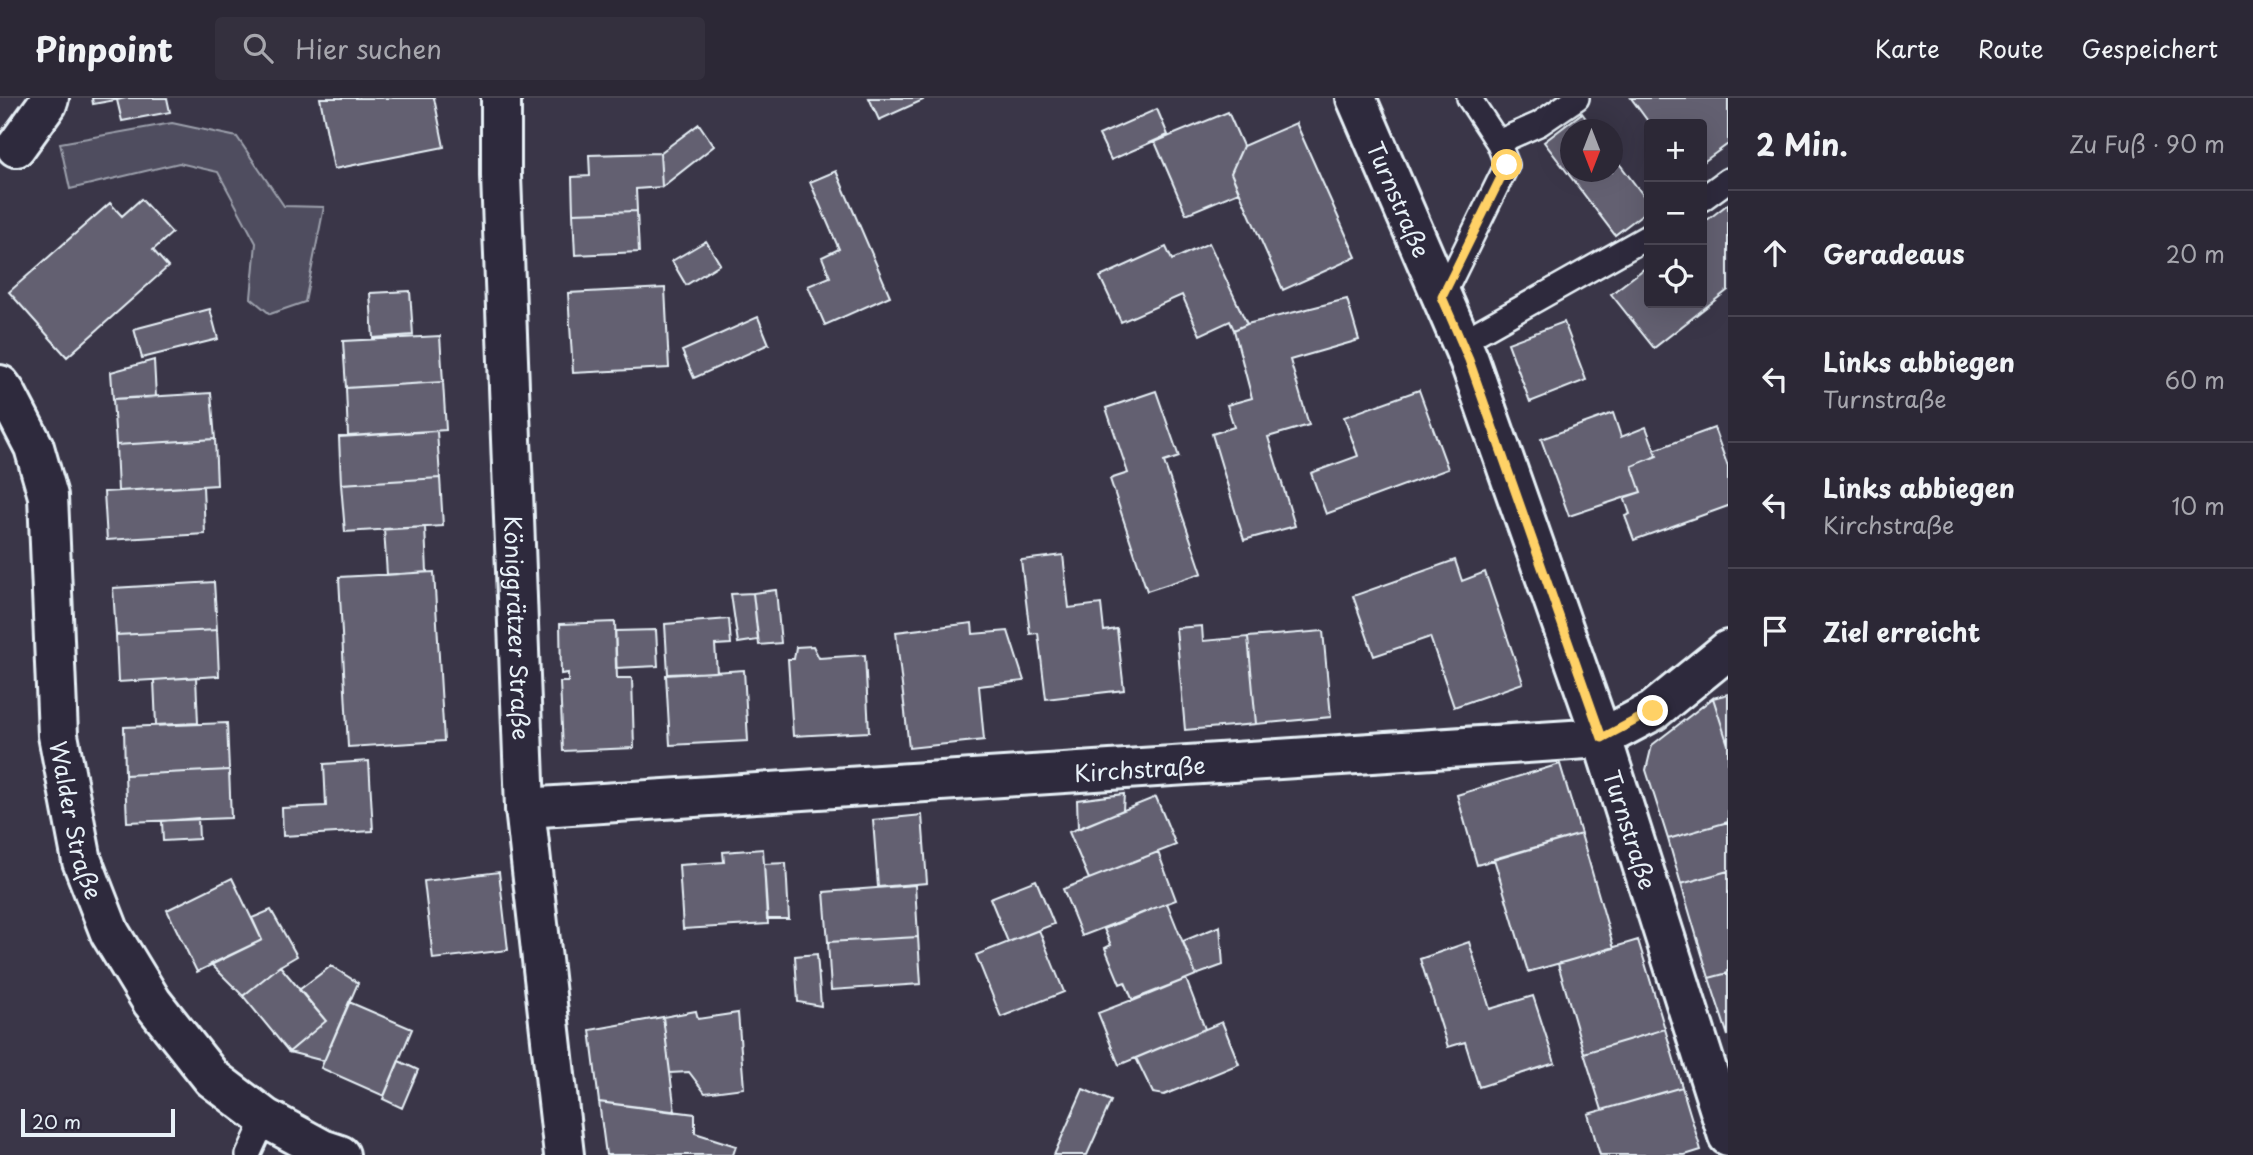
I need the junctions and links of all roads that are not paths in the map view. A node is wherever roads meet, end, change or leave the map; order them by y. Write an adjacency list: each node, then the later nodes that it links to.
1 (48, 98): 7 (street)
2 (501, 98): 16 (street, Königgrätzer Straße)
3 (1469, 98): 6 (lane)
4 (1577, 98): 6 (lane)
5 (1365, 100): 11 (street, Turnstraße)
6 (1498, 142): 11 (lane)
7 (16, 147)
8 (1728, 180): 9 (lane)
9 (1707, 195)
10 (1644, 239): 12 (lane)
11 (1442, 297): 12 (street, Turnstraße)
12 (1461, 342): 15 (street, Turnstraße)
13 (2, 393): 17 (street, Walder Straße)
14 (1728, 650): 15 (street, Kirchstraße)
15 (1602, 738): 16 (street, Kirchstraße); 18 (street, Turnstraße)
16 (525, 808): 21 (street, Königgrätzer Straße)
17 (265, 1118): 19 (lane); 20 (street, Walder Straße)
18 (1728, 1136)
19 (248, 1155)
20 (340, 1155)
21 (564, 1155)

